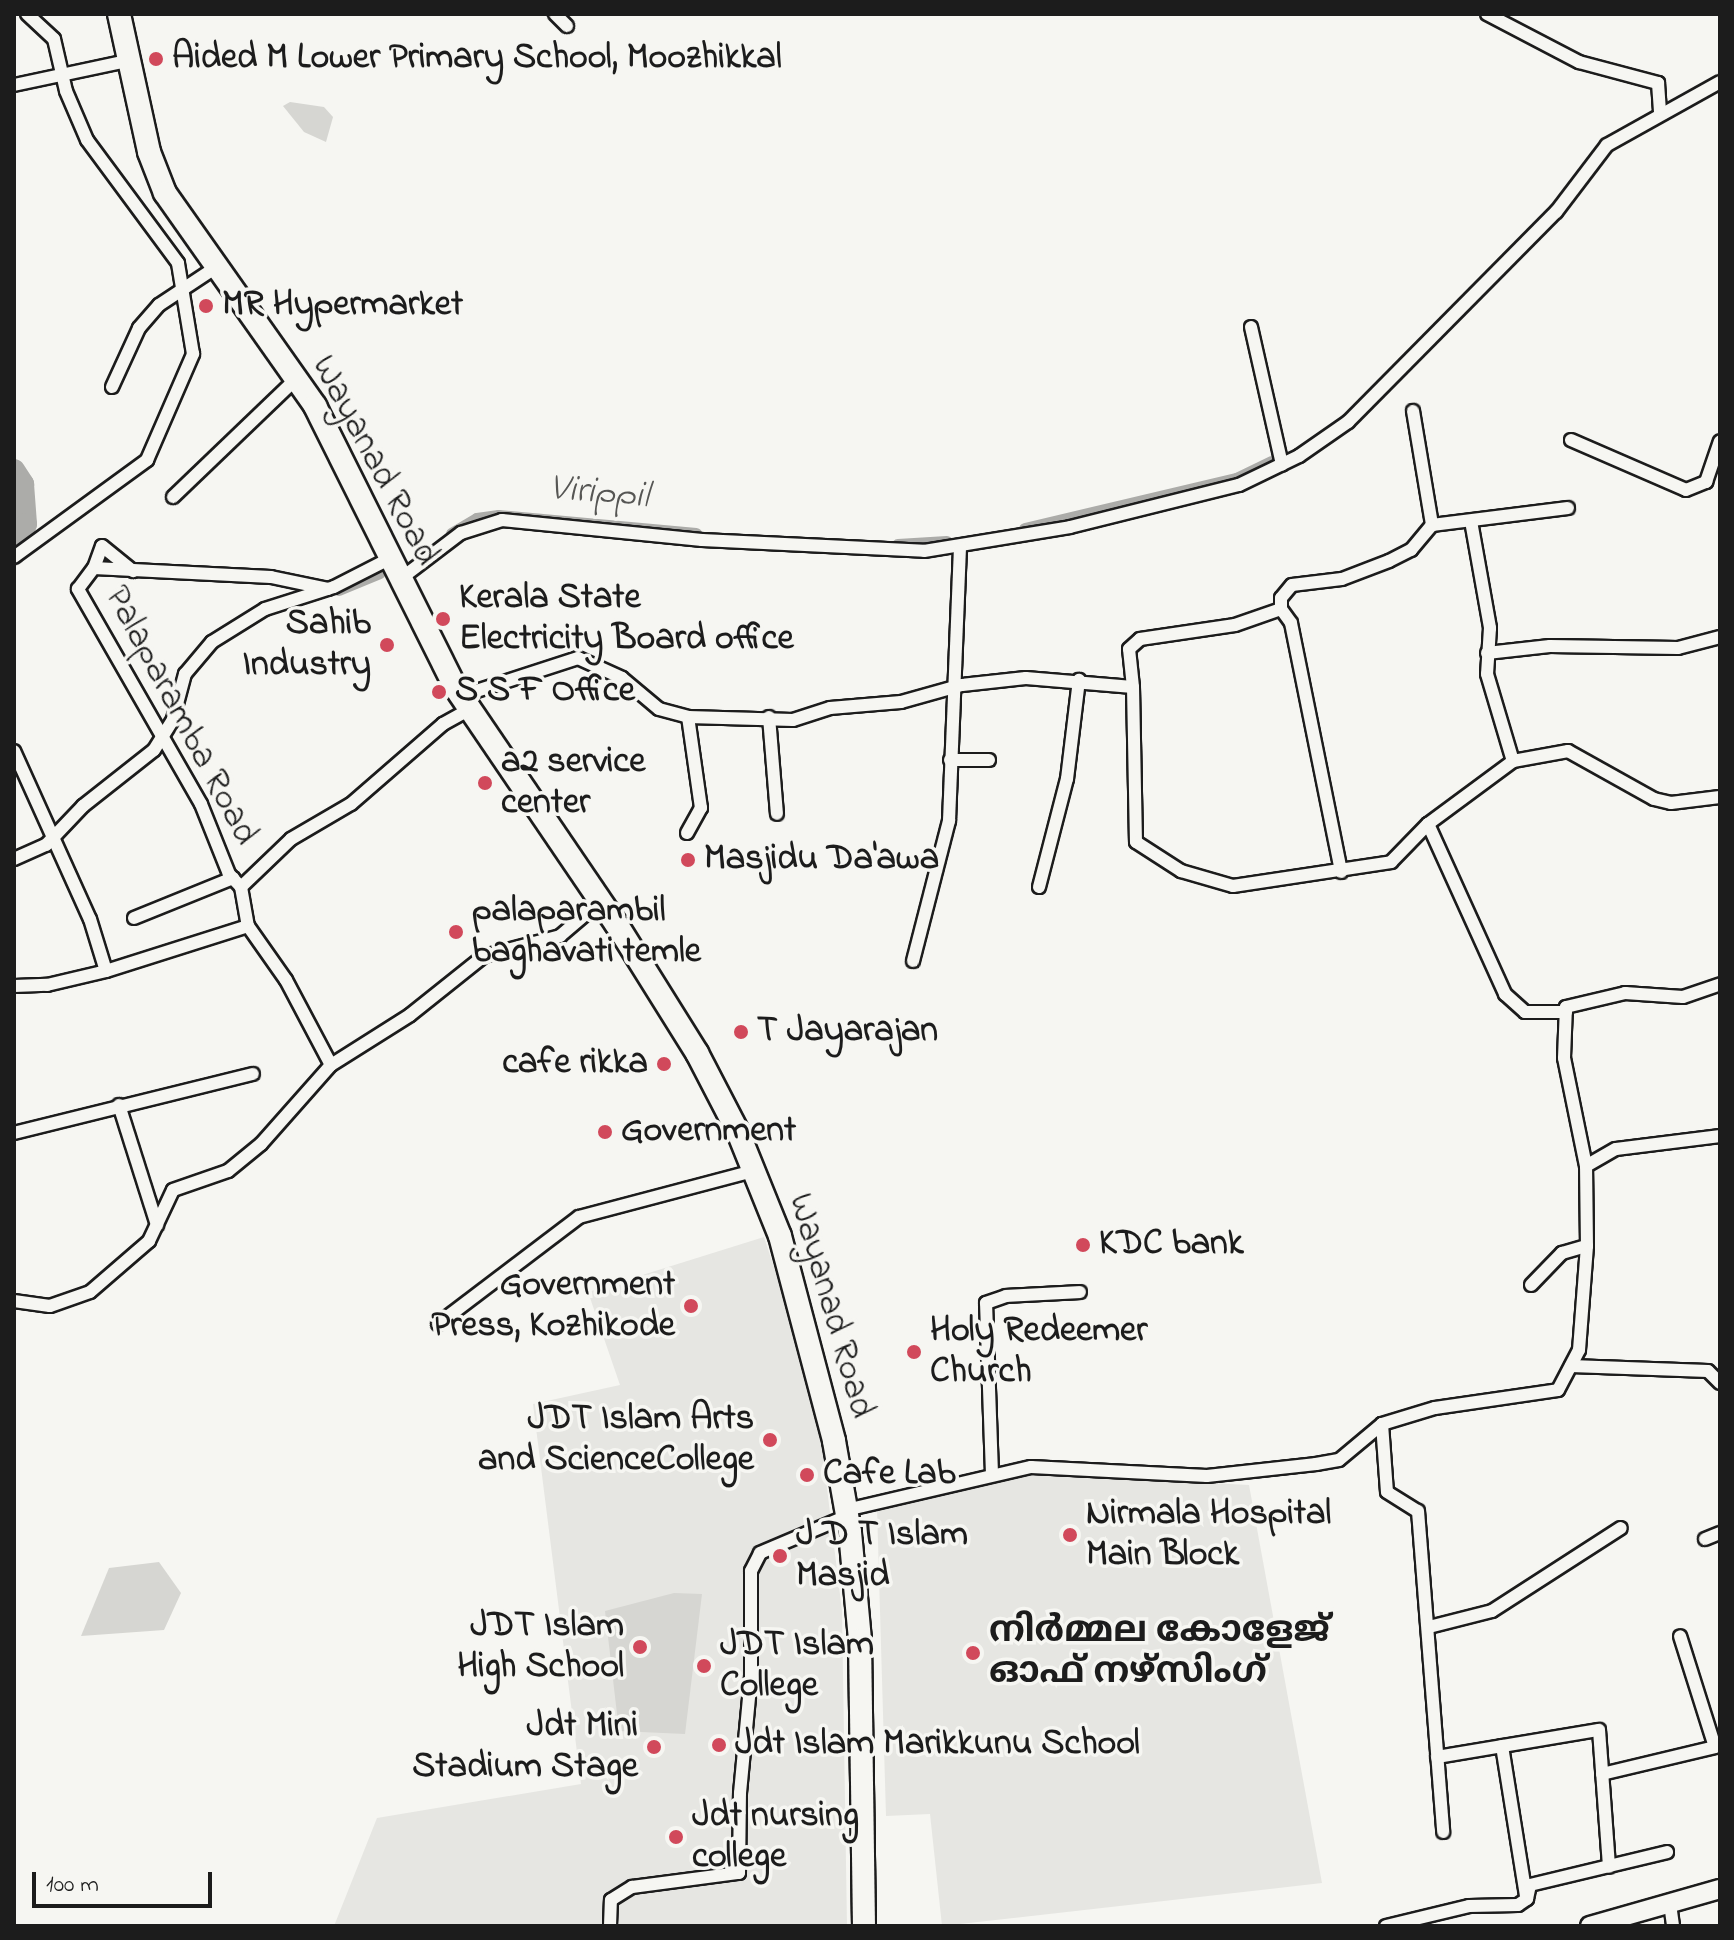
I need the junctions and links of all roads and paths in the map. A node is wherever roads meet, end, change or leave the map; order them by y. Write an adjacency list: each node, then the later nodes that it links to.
1 (27, 14): 7 (street)
2 (119, 14): 6 (highway, Wayanad Road)
3 (555, 14): 5 (street)
4 (1487, 14): 10 (street)
5 (567, 26)
6 (127, 61): 7 (street); 11 (highway, Wayanad Road)
7 (62, 74): 9 (street); 12 (street)
8 (1720, 82): 10 (street)
9 (14, 85)
10 (1660, 112): 19 (street)
11 (215, 268): 12 (street); 14 (highway, Wayanad Road)
12 (182, 288): 15 (street); 27 (street)
13 (1251, 327): 19 (street)
14 (296, 379): 22 (street); 28 (highway, Wayanad Road)
15 (112, 387)
16 (1413, 411): 25 (street)
17 (1571, 440): 20 (street)
18 (1720, 441): 20 (street)
19 (1282, 465): 26 (street)
20 (1706, 482): 21 (street)
21 (1720, 484)
22 (173, 497)
23 (1568, 508): 24 (street)
24 (1471, 521): 25 (street); 35 (street)
25 (1432, 525): 33 (street)
26 (960, 547): 31 (street); 38 (street)
27 (14, 557)
28 (389, 559): 31 (highway, Wayanad Road); 32 (street)
29 (94, 568): 30 (street, Palaparamba Road); 30 (street); 44 (street, Palaparamba Road)
30 (133, 571): 32 (street, Palaparamba Road)
31 (399, 580): 39 (highway, Wayanad Road)
32 (328, 589): 44 (street)
33 (1281, 609): 37 (street); 55 (street)
34 (1720, 637): 35 (street)
35 (1487, 653): 48 (street)
36 (1079, 680): 37 (street); 38 (street); 57 (street)
37 (1133, 687): 55 (street)
38 (951, 689): 41 (street); 43 (street)
39 (466, 702): 40 (street); 56 (street); 58 (highway, Wayanad Road)
40 (688, 717): 41 (street); 52 (street)
41 (769, 717): 50 (street)
42 (965, 731): 43 (street)
43 (950, 732): 46 (street)
44 (165, 739): 53 (street); 56 (street, Palaparamba Road)
45 (14, 751): 53 (street)
46 (950, 760): 47 (street); 61 (street)
47 (989, 760)
48 (1513, 761): 49 (street); 51 (street)
49 (1720, 797)
50 (777, 814)
51 (1428, 824): 55 (street); 65 (street)
52 (687, 833)
53 (52, 839): 54 (street); 62 (street)
54 (14, 859)
55 (1341, 872)
56 (237, 882): 59 (street); 60 (street, Palaparamba Road)
57 (1039, 887)
58 (601, 901): 66 (street); 72 (highway, Wayanad Road)
59 (134, 918)
60 (248, 926): 62 (street); 66 (street)
61 (913, 961)
62 (106, 971): 64 (street)
63 (1720, 984): 65 (street)
64 (14, 986)
65 (1566, 1012): 71 (street)
66 (331, 1065): 73 (street)
67 (253, 1074): 68 (street)
68 (119, 1105): 69 (street); 73 (street)
69 (14, 1133)
70 (1720, 1136): 71 (street)
71 (1586, 1166): 74 (street)
72 (753, 1171): 78 (street); 83 (highway, Wayanad Road)
73 (157, 1225): 77 (street)
74 (1587, 1246): 75 (street); 79 (street)
75 (1531, 1285)
76 (1080, 1292): 82 (street)
77 (14, 1301)
78 (438, 1324)
79 (1571, 1366): 80 (street); 81 (street)
80 (1720, 1383)
81 (1382, 1424): 82 (street); 87 (street)
82 (992, 1474): 83 (street)
83 (847, 1513): 98 (street); 99 (highway, Wayanad Road)
84 (1621, 1528): 87 (street)
85 (1720, 1533): 86 (street)
86 (1705, 1539)
87 (1429, 1627): 90 (street)
88 (1680, 1636): 91 (street)
89 (1502, 1746): 90 (street); 91 (street); 96 (street)
90 (1437, 1757): 92 (street)
91 (1602, 1774): 94 (street)
92 (1443, 1832)
93 (1667, 1852): 94 (street)
94 (1609, 1867): 96 (street)
95 (1720, 1889): 97 (street)
96 (1527, 1899): 100 (street)
97 (1670, 1904): 101 (street); 102 (street)
98 (610, 1926)
99 (864, 1926)
100 (1386, 1926)
101 (1590, 1926)
102 (1673, 1926)

